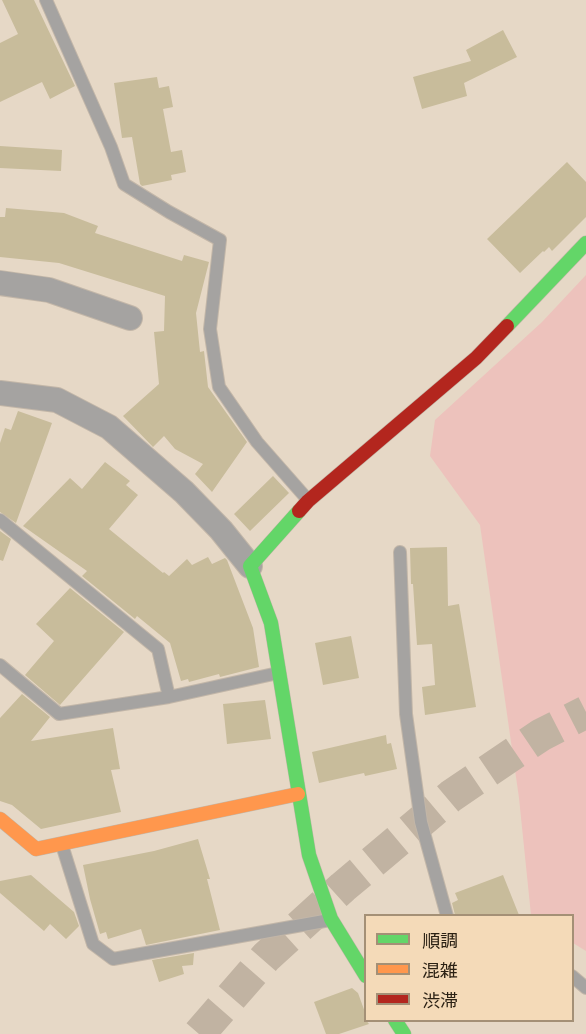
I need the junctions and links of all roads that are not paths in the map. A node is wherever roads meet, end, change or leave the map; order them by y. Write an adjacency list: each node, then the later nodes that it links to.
1 (46, 0): 6 (lane)
2 (586, 243): 6 (street)
3 (0, 283): 4 (street)
4 (130, 318)
5 (0, 393): 9 (street)
6 (308, 501): 9 (street)
7 (0, 520): 12 (lane)
8 (400, 552): 16 (lane)
9 (250, 566): 11 (street)
10 (0, 665): 12 (lane)
11 (279, 673): 12 (lane); 13 (street)
12 (169, 697)
13 (298, 794): 15 (street); 17 (street)
14 (0, 819): 15 (street)
15 (62, 843): 17 (lane)
16 (447, 914)
17 (331, 919): 18 (street)
18 (364, 973)
19 (574, 977): 20 (lane)
20 (586, 988)

